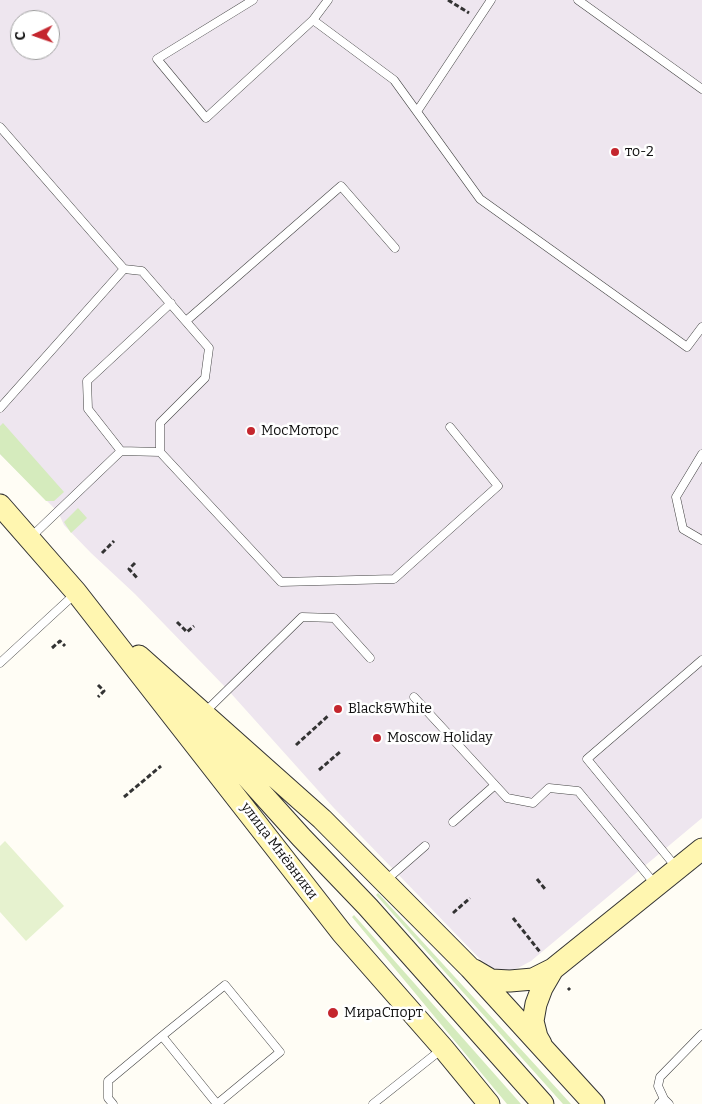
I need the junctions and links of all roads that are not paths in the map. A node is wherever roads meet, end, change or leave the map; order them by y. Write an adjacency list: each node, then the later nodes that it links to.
1 (253, 0): 5 (lane)
2 (328, 0): 5 (lane)
3 (491, 0): 7 (lane)
4 (578, 0): 6 (lane)
5 (313, 20): 7 (lane)
6 (702, 89)
7 (418, 110): 13 (lane)
8 (0, 127): 10 (lane)
9 (395, 248): 12 (lane)
10 (124, 269): 11 (lane); 14 (lane)
11 (171, 303): 12 (lane); 16 (lane)
12 (186, 321): 17 (lane)
13 (702, 327)
14 (0, 408)
15 (450, 427): 17 (lane)
16 (121, 451): 17 (lane); 20 (lane)
17 (160, 452)
18 (702, 454): 21 (lane)
19 (0, 505): 20 (main road, улица Мнёвники)
20 (30, 539): 22 (main road, улица Мнёвники)
21 (702, 540)
22 (76, 592): 23 (main road, улица Мнёвники); 26 (lane); 40 (main road, улица Мнёвники)
23 (139, 656): 28 (main road, улица Мнёвники); 46 (main road, улица Мнёвники)
24 (370, 658): 28 (lane)
25 (702, 660): 33 (lane)
26 (0, 663)
27 (414, 697): 29 (lane)
28 (204, 713): 34 (main road, улица Мнёвники)
29 (495, 785): 30 (lane); 35 (lane)
30 (453, 822)
31 (425, 846): 34 (lane)
32 (702, 849): 33 (main road)
33 (678, 868): 35 (main road)
34 (384, 882): 36 (main road, улица Мнёвники)
35 (656, 886): 37 (main road)
36 (470, 968): 37 (main road); 41 (main road, улица Мнёвники)
37 (554, 969): 41 (main road)
38 (702, 1034): 42 (lane)
39 (162, 1036): 39 (lane); 43 (lane)
40 (443, 1048): 44 (lane); 45 (main road, улица Мнёвники)
41 (545, 1051): 47 (main road, улица Мнёвники)
42 (664, 1102)
43 (113, 1104)
44 (373, 1104)
45 (489, 1104)
46 (543, 1104)
47 (594, 1104)

